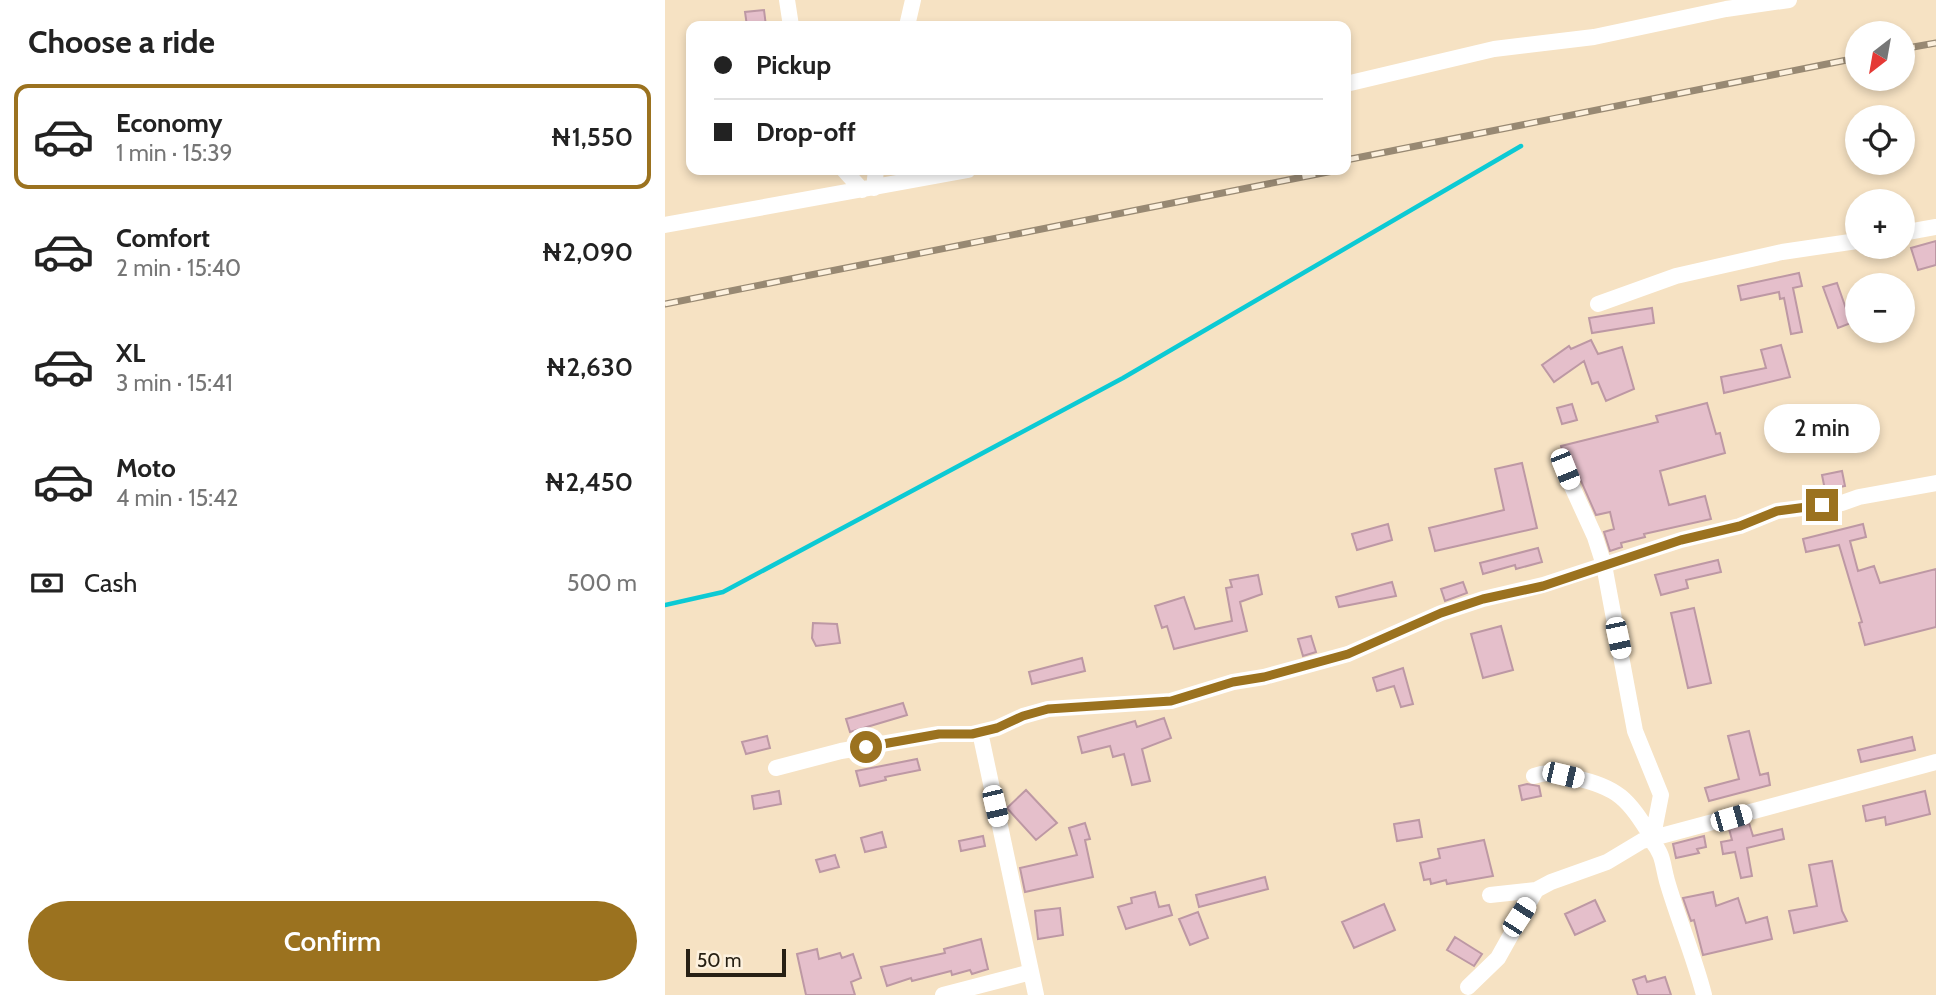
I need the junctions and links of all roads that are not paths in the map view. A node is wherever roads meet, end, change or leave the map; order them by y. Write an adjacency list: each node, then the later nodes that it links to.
1 (787, 0): 5 (street)
2 (913, 0): 6 (street)
3 (1789, 0): 4 (street)
4 (1722, 4): 7 (street)
5 (790, 21)
6 (908, 21)
7 (1351, 83)
8 (850, 175): 11 (street)
9 (874, 175): 11 (street)
10 (942, 175): 11 (street)
11 (868, 189): 12 (street)
12 (665, 225)
13 (1936, 228): 14 (street)
14 (1915, 231)
15 (1845, 243): 16 (street)
16 (1598, 304)
17 (1565, 469): 19 (street)
18 (1936, 483): 19 (street)
19 (1604, 565): 20 (street); 24 (street)
20 (980, 732): 22 (street); 27 (street)
21 (1936, 762): 24 (street)
22 (776, 768)
23 (1534, 776): 24 (street)
24 (1652, 840): 25 (street); 31 (street)
25 (1536, 890): 26 (street); 28 (street)
26 (1490, 895)
27 (1031, 972): 29 (street); 30 (street)
28 (1468, 987)
29 (943, 995)
30 (1036, 995)
31 (1704, 995)

